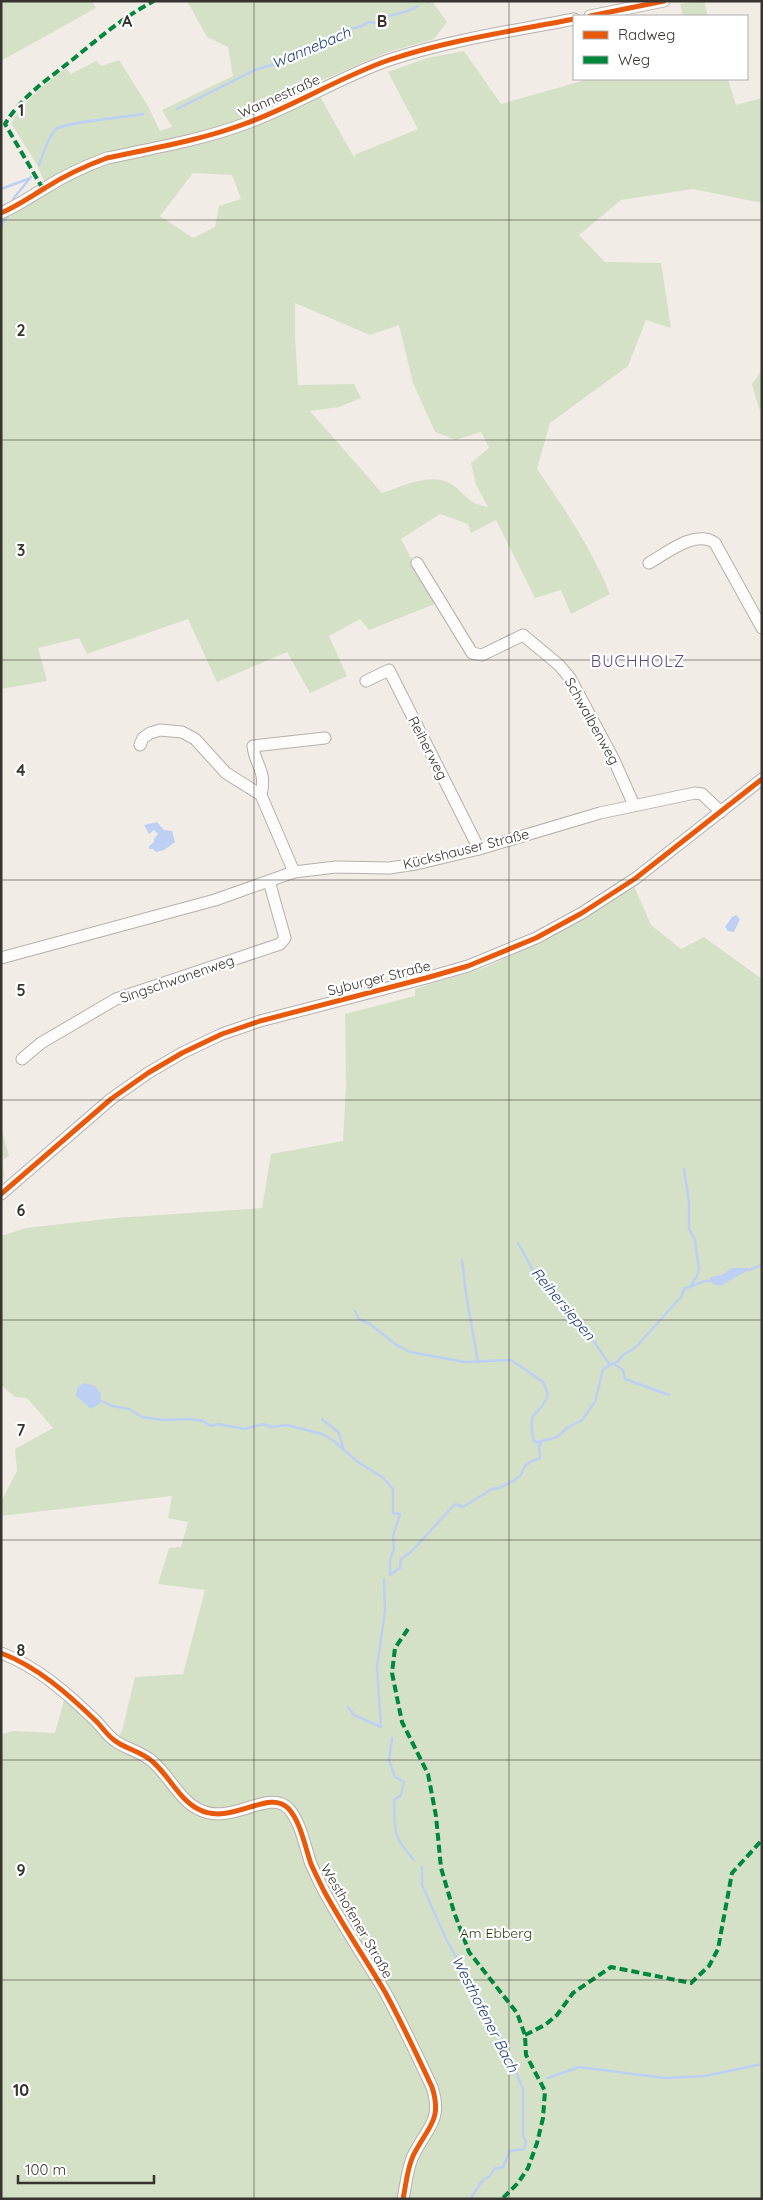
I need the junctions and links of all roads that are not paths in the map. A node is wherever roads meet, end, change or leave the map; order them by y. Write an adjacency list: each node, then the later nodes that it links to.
1 (664, 1): 2 (street)
2 (595, 15)
3 (573, 19): 4 (street, Wannestraße)
4 (1, 213)
5 (417, 563): 13 (street, Schwalbenweg)
6 (649, 563): 7 (street)
7 (762, 628)
8 (366, 680): 15 (street, Reiherweg)
9 (325, 738): 12 (street)
10 (140, 745): 12 (street)
11 (762, 779): 14 (street, Syburger Straße)
12 (261, 795): 16 (street)
13 (634, 805): 14 (street, Kückshauser Straße); 15 (street, Kückshauser Straße)
14 (721, 812): 20 (street, Syburger Straße)
15 (479, 849): 16 (street, Kückshauser Straße)
16 (294, 872): 17 (street, Kückshauser Straße)
17 (269, 881): 18 (street, Kückshauser Straße); 19 (street, Singschwanenweg)
18 (1, 958)
19 (22, 1059)
20 (1, 1194)
21 (1, 1653): 22 (street, Westhofener Straße)
22 (403, 2199)

